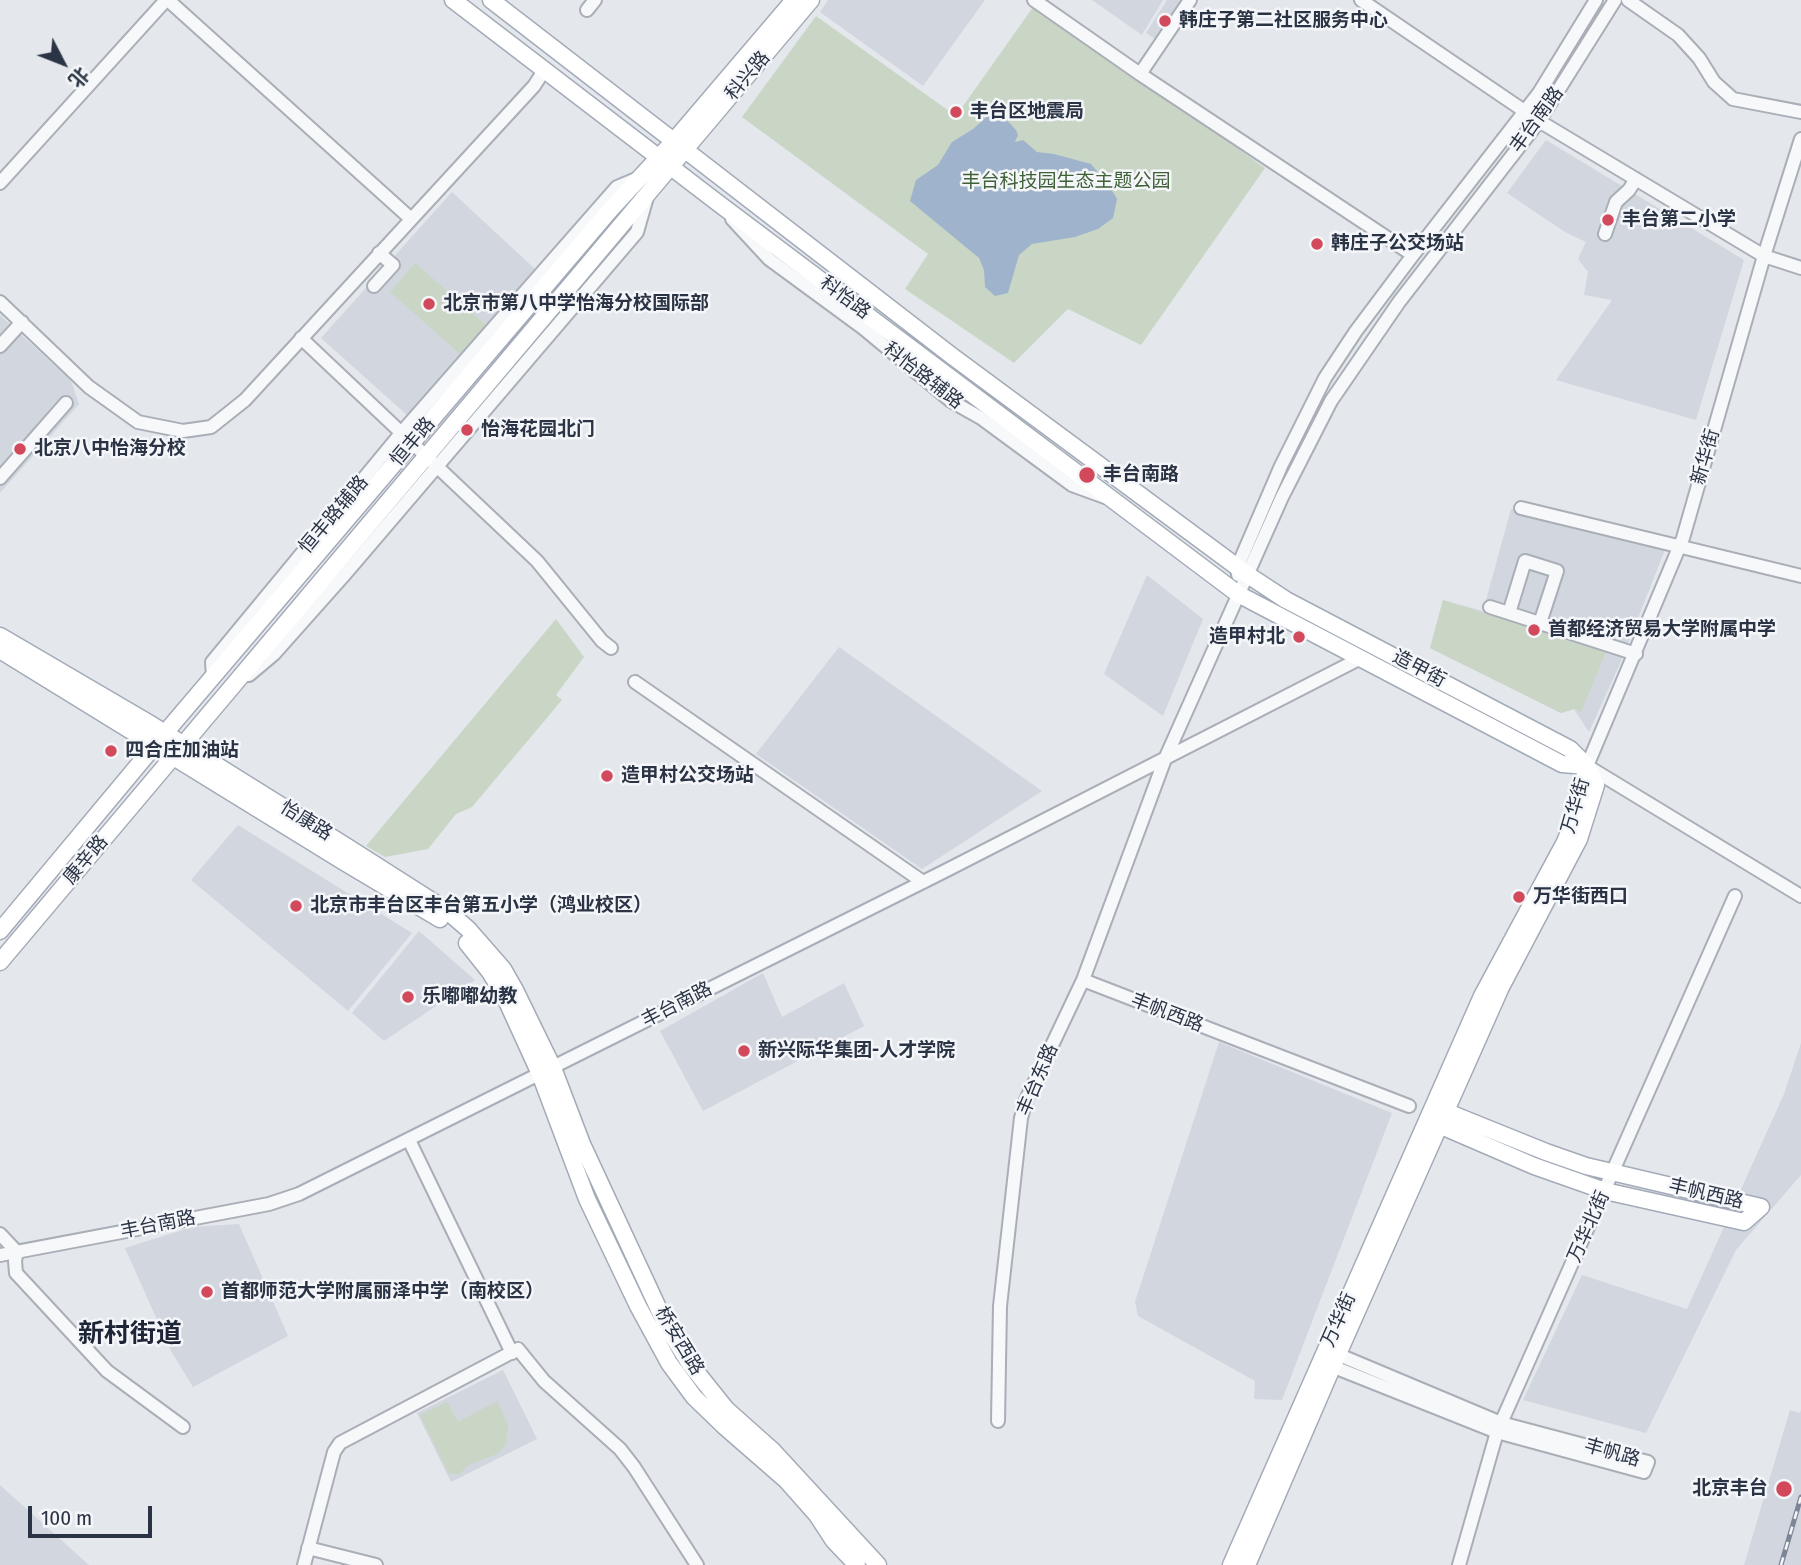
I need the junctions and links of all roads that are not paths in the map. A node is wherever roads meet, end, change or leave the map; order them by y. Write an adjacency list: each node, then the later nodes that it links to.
1 (167, 0): 21 (street); 22 (street)
2 (453, 0): 12 (main road, 科怡路)
3 (491, 0): 18 (main road, 科怡路)
4 (794, 0): 18 (main road, 科兴路)
5 (811, 0): 18 (main road, 科兴路)
6 (1034, 0): 13 (street)
7 (1191, 0): 13 (street)
8 (1361, 0): 14 (street)
9 (1596, 0): 14 (street, 丰台南路)
10 (1615, 0): 16 (street, 丰台南路)
11 (1628, 0): 15 (street)
12 (545, 69): 19 (main road, 科怡路); 22 (street)
13 (1139, 74): 25 (street)
14 (1525, 111): 16 (street); 25 (street, 丰台南路)
15 (1801, 112)
16 (1539, 121): 20 (street); 39 (street, 丰台南路)
17 (1801, 139): 26 (street, 新华街)
18 (679, 146): 19 (main road, 恒丰路); 39 (main road, 科怡路)
19 (665, 162): 34 (main road, 恒丰路); 35 (main road, 恒丰路); 41 (main road, 科怡路)
20 (1636, 179): 23 (street); 26 (street)
21 (0, 183)
22 (410, 218): 24 (street)
23 (1605, 234)
24 (379, 253): 28 (street); 31 (street)
25 (1413, 255): 39 (street, 丰台南路)
26 (1765, 256): 27 (street); 38 (street, 新华街)
27 (1801, 268)
28 (374, 286)
29 (0, 302): 30 (street)
30 (22, 322): 31 (street); 32 (street)
31 (301, 338): 34 (street)
32 (0, 346)
33 (66, 403): 36 (street)
34 (407, 437): 35 (street); 51 (main road, 恒丰路)
35 (431, 461): 46 (street); 52 (main road, 恒丰路)
36 (0, 478)
37 (1521, 508): 38 (street)
38 (1681, 545): 40 (street); 48 (street, 新华街)
39 (1243, 571): 41 (street, 丰台南路); 54 (main road, 造甲街)
40 (1801, 576)
41 (1238, 594): 49 (main road, 造甲街); 53 (street, 丰台南路)
42 (1490, 607): 43 (street)
43 (1509, 613): 44 (street); 44 (street)
44 (1540, 623): 48 (street)
45 (0, 636): 51 (main road, 怡康路)
46 (611, 648)
47 (0, 650): 51 (main road, 怡康路)
48 (1636, 654): 54 (street, 新华街)
49 (1359, 659): 53 (street); 54 (main road, 造甲街)
50 (635, 682): 55 (street)
51 (160, 740): 52 (main road, 怡康路); 58 (main road, 康辛路)
52 (178, 751): 59 (main road, 康辛路); 61 (main road, 怡康路)
53 (1165, 760): 55 (street, 丰台南路); 60 (street, 丰台东路)
54 (1587, 766): 57 (street, 造甲街); 63 (main road, 万华街)
55 (923, 882): 61 (street, 丰台南路)
56 (1735, 896): 65 (street, 万华北街)
57 (1801, 896)
58 (0, 931)
59 (0, 962)
60 (1083, 981): 62 (street, 丰帆西路); 72 (street, 丰台东路)
61 (546, 1071): 64 (street, 丰台南路); 80 (main road, 桥安西路); 81 (main road, 桥安西路)
62 (1409, 1106)
63 (1436, 1116): 65 (main road, 丰帆西路); 66 (main road, 丰帆西路); 71 (main road, 万华街)
64 (409, 1140): 68 (street, 丰台南路); 70 (street)
65 (1613, 1174): 66 (street, 万华北街); 66 (main road, 丰帆西路)
66 (1605, 1191): 74 (street, 万华北街)
67 (0, 1234): 68 (street)
68 (17, 1252): 69 (street, 丰台南路); 73 (street)
69 (0, 1255)
70 (515, 1351): 75 (street); 79 (street)
71 (1329, 1358): 74 (street, 丰帆路); 76 (main road, 万华街)
72 (998, 1421)
73 (183, 1427)
74 (1499, 1428): 74 (street, 丰帆路); 82 (street, 万华北街)
75 (308, 1548): 77 (street); 78 (street)
76 (1239, 1564)
77 (304, 1565)
78 (376, 1565)
79 (698, 1565)
80 (857, 1565)
81 (878, 1565)
82 (1459, 1565)

